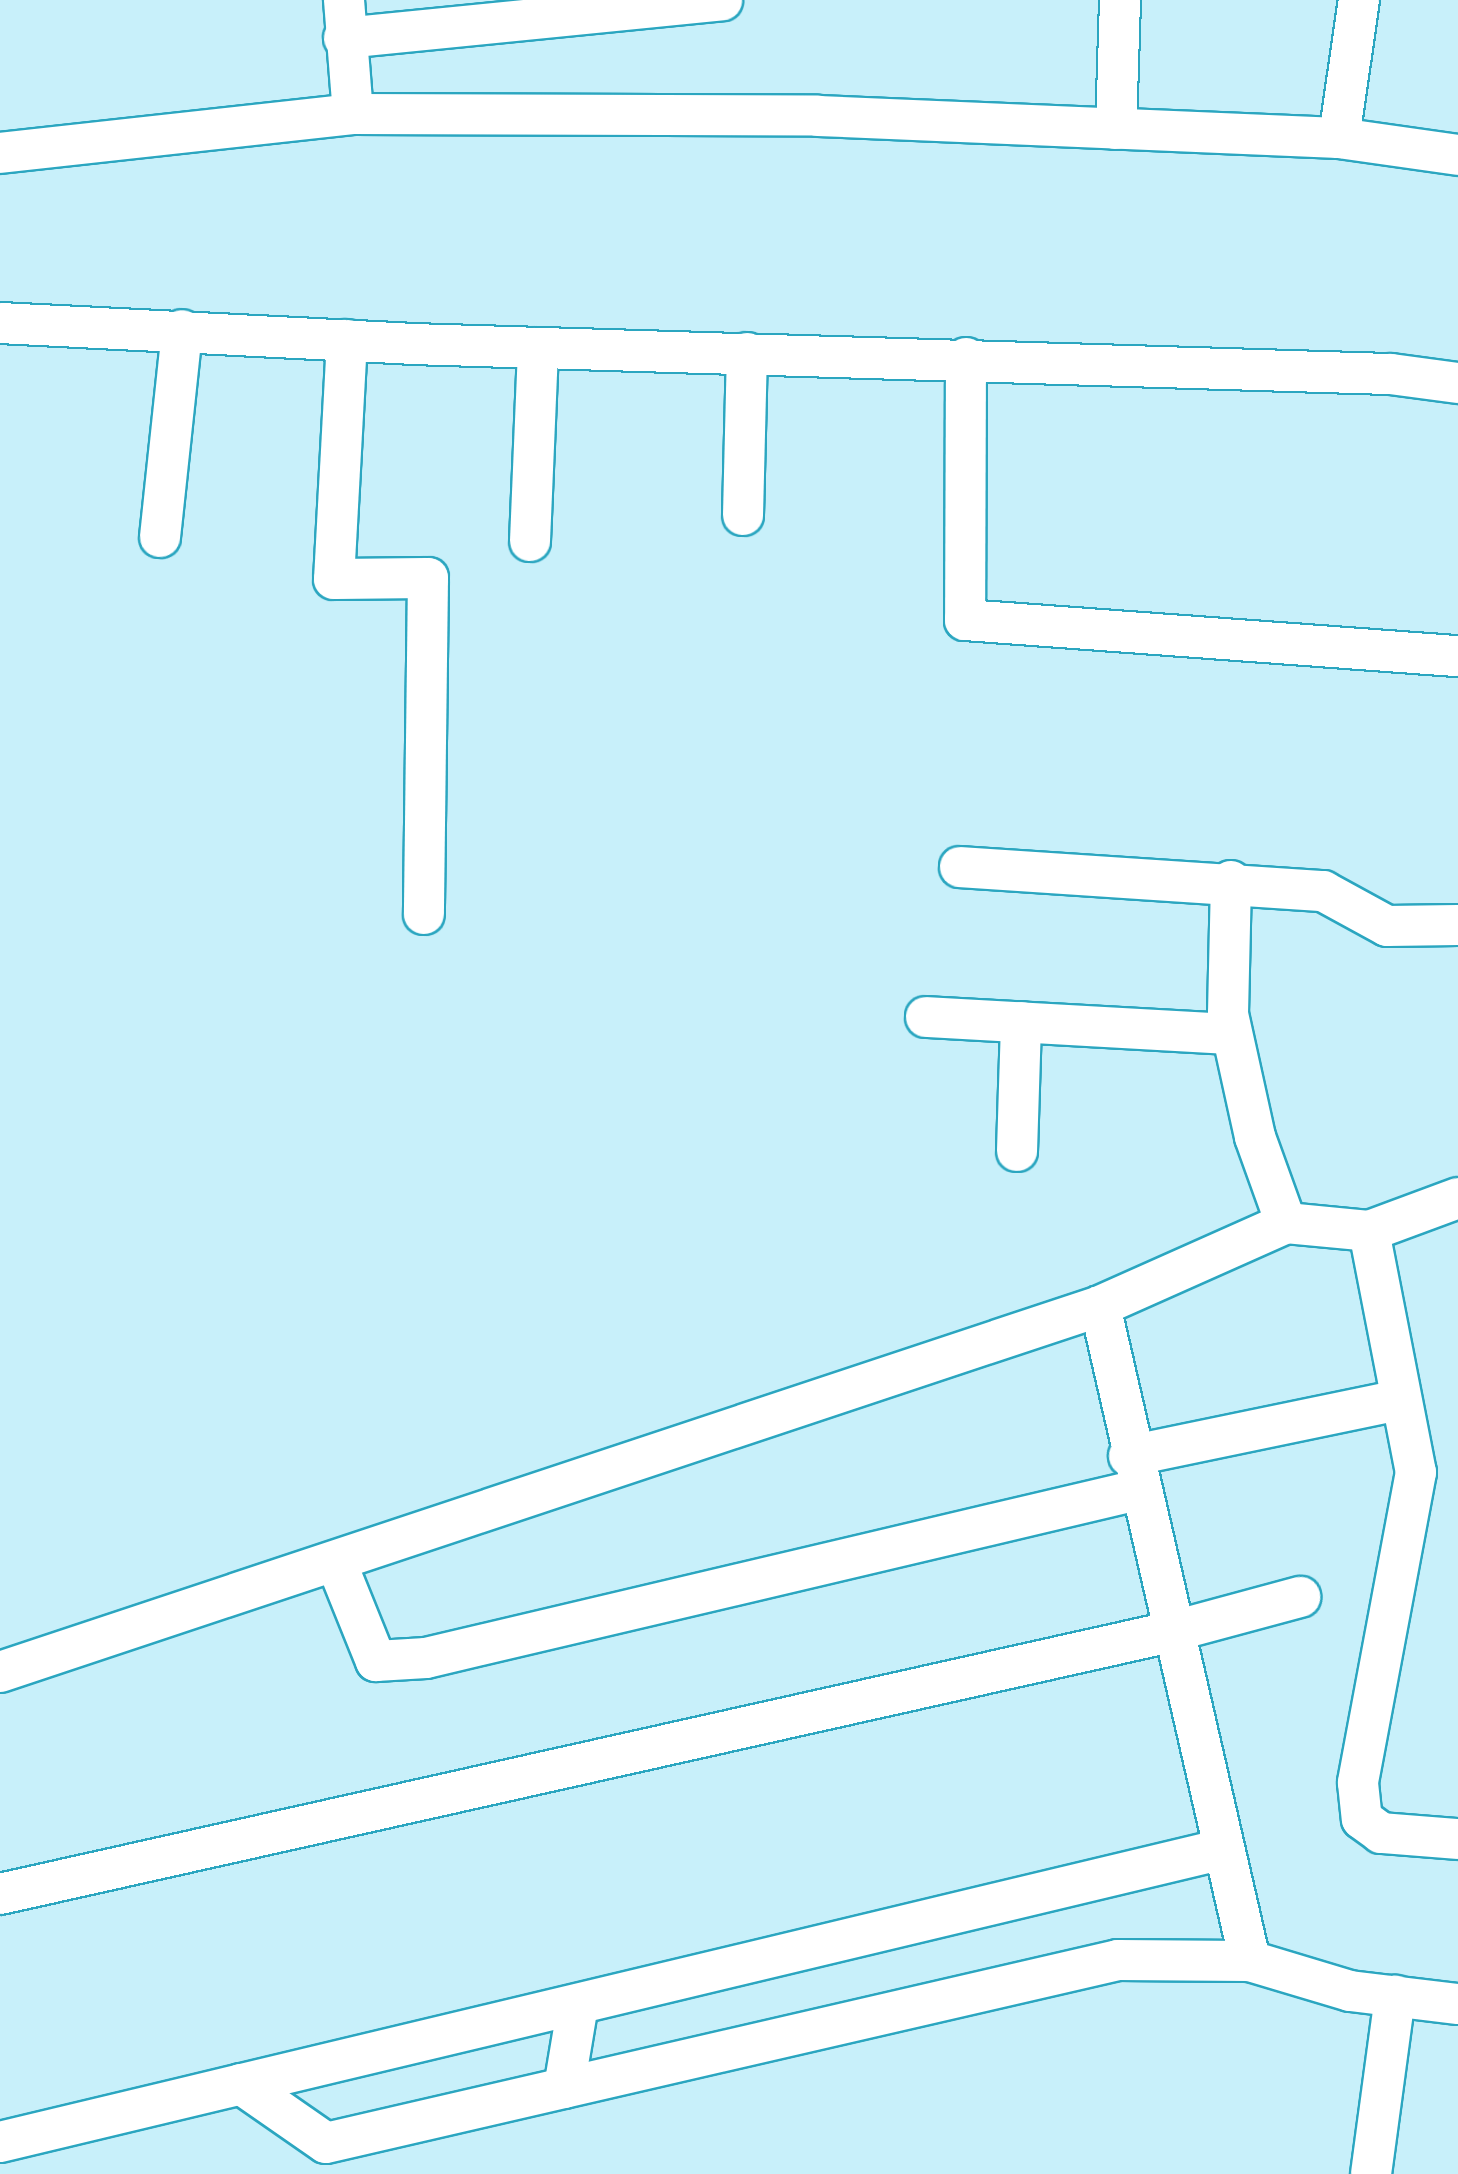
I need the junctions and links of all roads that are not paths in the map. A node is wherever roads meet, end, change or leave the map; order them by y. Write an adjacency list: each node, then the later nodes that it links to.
1 (722, 0): 4 (street)
2 (1120, 0): 6 (street)
3 (1359, 0): 7 (street)
4 (344, 19): 5 (street)
5 (353, 114): 6 (street); 8 (street)
6 (1116, 129): 7 (street)
7 (1339, 138): 9 (street)
8 (0, 153)
9 (1458, 155)
10 (0, 323): 11 (street)
11 (182, 330): 12 (street); 18 (street)
12 (347, 340): 13 (street); 23 (street)
13 (538, 348): 14 (street); 19 (street)
14 (747, 353): 15 (street); 17 (street)
15 (966, 358): 16 (street); 20 (street)
16 (1458, 383)
17 (743, 515)
18 (160, 537)
19 (530, 541)
20 (1458, 656)
21 (960, 867): 22 (street)
22 (1231, 881): 24 (street); 27 (street)
23 (424, 914)
24 (1458, 925)
25 (926, 1017): 26 (street)
26 (1021, 1022): 27 (street); 28 (street)
27 (1232, 1034): 30 (street)
28 (1017, 1151)
29 (1458, 1198): 31 (street)
30 (1286, 1223): 31 (street); 32 (street)
31 (1369, 1231): 33 (street)
32 (1100, 1306): 34 (street); 35 (street)
33 (1400, 1400): 34 (street); 39 (street)
34 (1134, 1473): 35 (street); 37 (street)
35 (336, 1562): 38 (street)
36 (1300, 1597): 37 (street)
37 (1170, 1632): 40 (street); 41 (street)
38 (0, 1672)
39 (1458, 1839)
40 (1223, 1849): 42 (street); 44 (street)
41 (0, 1894)
42 (1250, 1961): 43 (street); 47 (street)
43 (1395, 1996): 45 (street); 49 (street)
44 (578, 2004): 46 (street); 47 (street)
45 (1458, 2004)
46 (241, 2084): 47 (street); 48 (street)
47 (564, 2088)
48 (0, 2142)
49 (1371, 2174)

